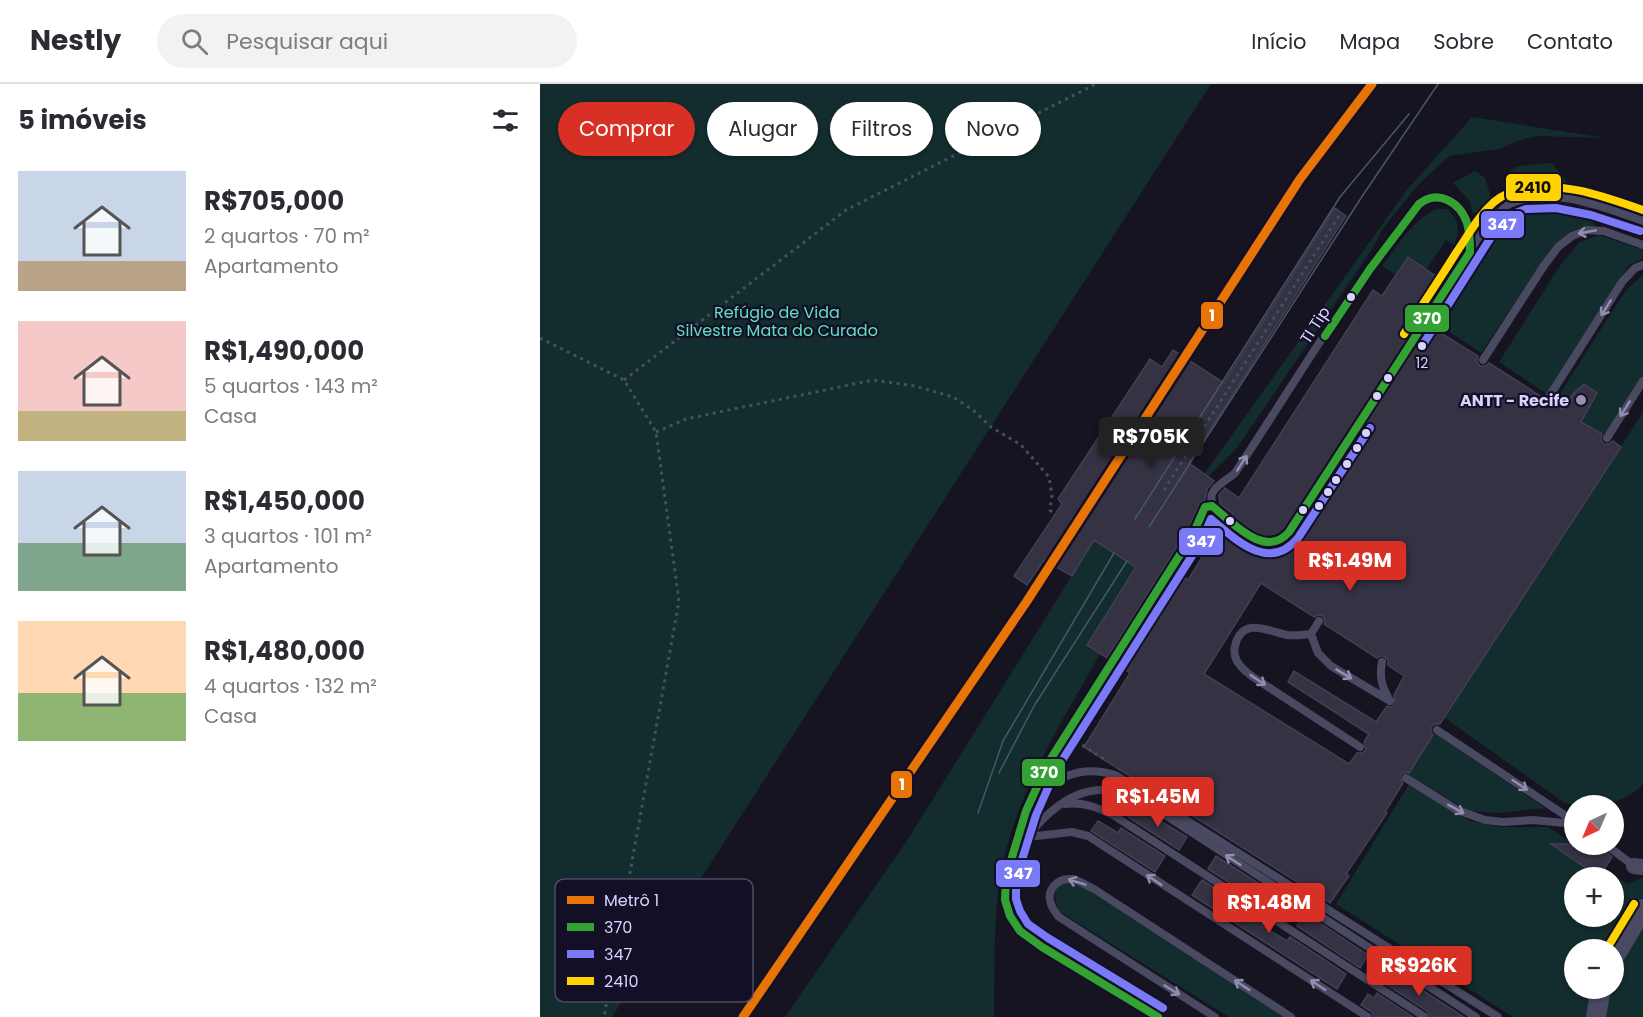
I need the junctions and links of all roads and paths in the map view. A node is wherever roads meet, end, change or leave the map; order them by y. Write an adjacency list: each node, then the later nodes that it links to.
1 (1096, 84): 10 (path)
2 (1339, 216): 15 (path)
3 (1643, 221): 5 (lane)
4 (1643, 245): 9 (lane, one-way to 9)
5 (1470, 252): 7 (lane); 16 (lane, TI Tip, one-way to 5)
6 (1643, 265): 12 (lane, one-way to 12)
7 (1424, 322)
8 (540, 338): 10 (path)
9 (1483, 360)
10 (624, 380): 13 (path)
11 (1643, 381): 14 (lane, one-way to 14)
12 (1547, 400)
13 (656, 432): 17 (path); 33 (path)
14 (1607, 438)
15 (1164, 490)
16 (1214, 507): 18 (lane); 26 (lane, TI Tip)
17 (1054, 516)
18 (1227, 517)
19 (1319, 621): 20 (lane)
20 (1311, 634): 21 (lane, one-way to 21); 23 (lane, one-way to 23)
21 (1382, 662)
22 (1437, 730): 27 (lane, one-way to 27)
23 (1360, 747)
24 (1406, 778): 28 (lane, one-way to 28)
25 (1060, 804): 29 (lane); 43 (lane); 44 (lane, one-way to 25)
26 (1026, 811): 31 (lane, TI Tip); 45 (lane, bridge)
27 (1564, 816)
28 (1564, 822)
29 (1027, 837): 31 (lane); 42 (lane, one-way to 29)
30 (1622, 855): 32 (lane)
31 (1008, 863): 39 (lane, TI Tip)
32 (1639, 866)
33 (629, 879)
34 (1643, 909): 35 (street)
35 (1624, 940)
36 (1599, 999): 46 (street)
37 (607, 1002): 38 (path)
38 (604, 1017)
39 (1158, 1017)
40 (1215, 1017): 41 (lane, one-way to 40)
41 (1291, 1017)
42 (1368, 1017)
43 (1425, 1017)
44 (1476, 1017)
45 (1498, 1017)
46 (1596, 1017)

